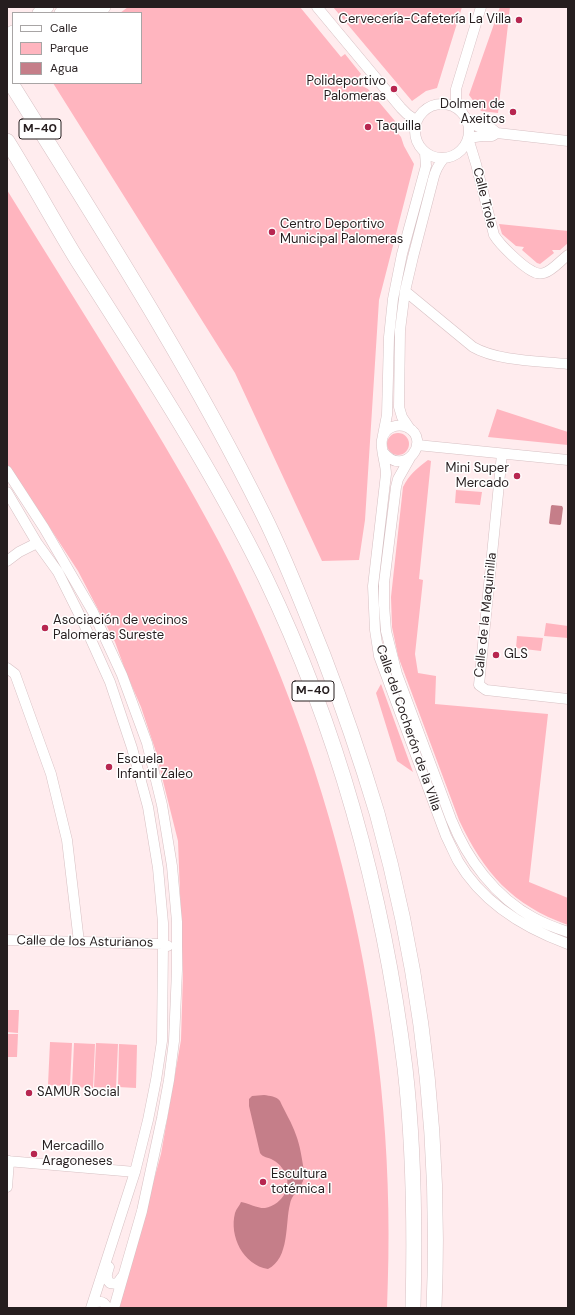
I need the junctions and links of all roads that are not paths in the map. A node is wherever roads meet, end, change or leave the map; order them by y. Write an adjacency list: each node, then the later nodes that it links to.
1 (104, 7): 4 (main road)
2 (317, 7): 11 (street)
3 (481, 7): 7 (street)
4 (76, 8): 5 (main road)
5 (63, 12)
6 (7, 77): 20 (highway, M-40)
7 (459, 77): 9 (street); 10 (street)
8 (23, 84): 20 (highway)
9 (441, 105): 10 (street); 11 (street)
10 (465, 118): 12 (street); 13 (street)
11 (417, 121): 17 (street)
12 (497, 133): 13 (street); 15 (street)
13 (468, 138): 18 (street); 21 (street, Calle Trole)
14 (7, 141): 19 (highway, M-40)
15 (568, 141)
16 (7, 146): 19 (highway)
17 (425, 153): 18 (street); 25 (street)
18 (444, 158): 22 (street)
19 (30, 178): 52 (highway, M-40)
20 (72, 182): 53 (highway, M-40)
21 (568, 254)
22 (405, 291): 23 (street); 24 (street)
23 (568, 364)
24 (410, 429): 25 (street); 26 (street)
25 (383, 434): 27 (street)
26 (417, 445): 28 (street); 29 (street)
27 (383, 452): 29 (street); 42 (street, Calle del Cocherón de la Villa)
28 (502, 454): 30 (street); 37 (street, Calle de la Maquinilla)
29 (411, 456): 38 (street, Calle del Cocherón de la Villa)
30 (568, 460)
31 (7, 470): 35 (street)
32 (7, 492): 33 (street)
33 (38, 543): 34 (street); 35 (street); 41 (street)
34 (7, 561)
35 (73, 578): 43 (street)
36 (7, 668): 40 (street)
37 (568, 699)
38 (568, 932)
39 (7, 940): 40 (street, Calle de los Asturianos)
40 (79, 942): 41 (street, Calle de los Asturianos)
41 (163, 944): 43 (street); 45 (street)
42 (568, 944)
43 (174, 1041): 48 (street)
44 (8, 1161): 45 (street); 46 (street)
45 (135, 1172): 47 (street)
46 (7, 1187)
47 (115, 1234): 48 (street); 49 (street)
48 (124, 1273): 51 (street)
49 (92, 1308): 50 (street)
50 (107, 1308)
51 (114, 1308)
52 (413, 1308)
53 (434, 1308)

